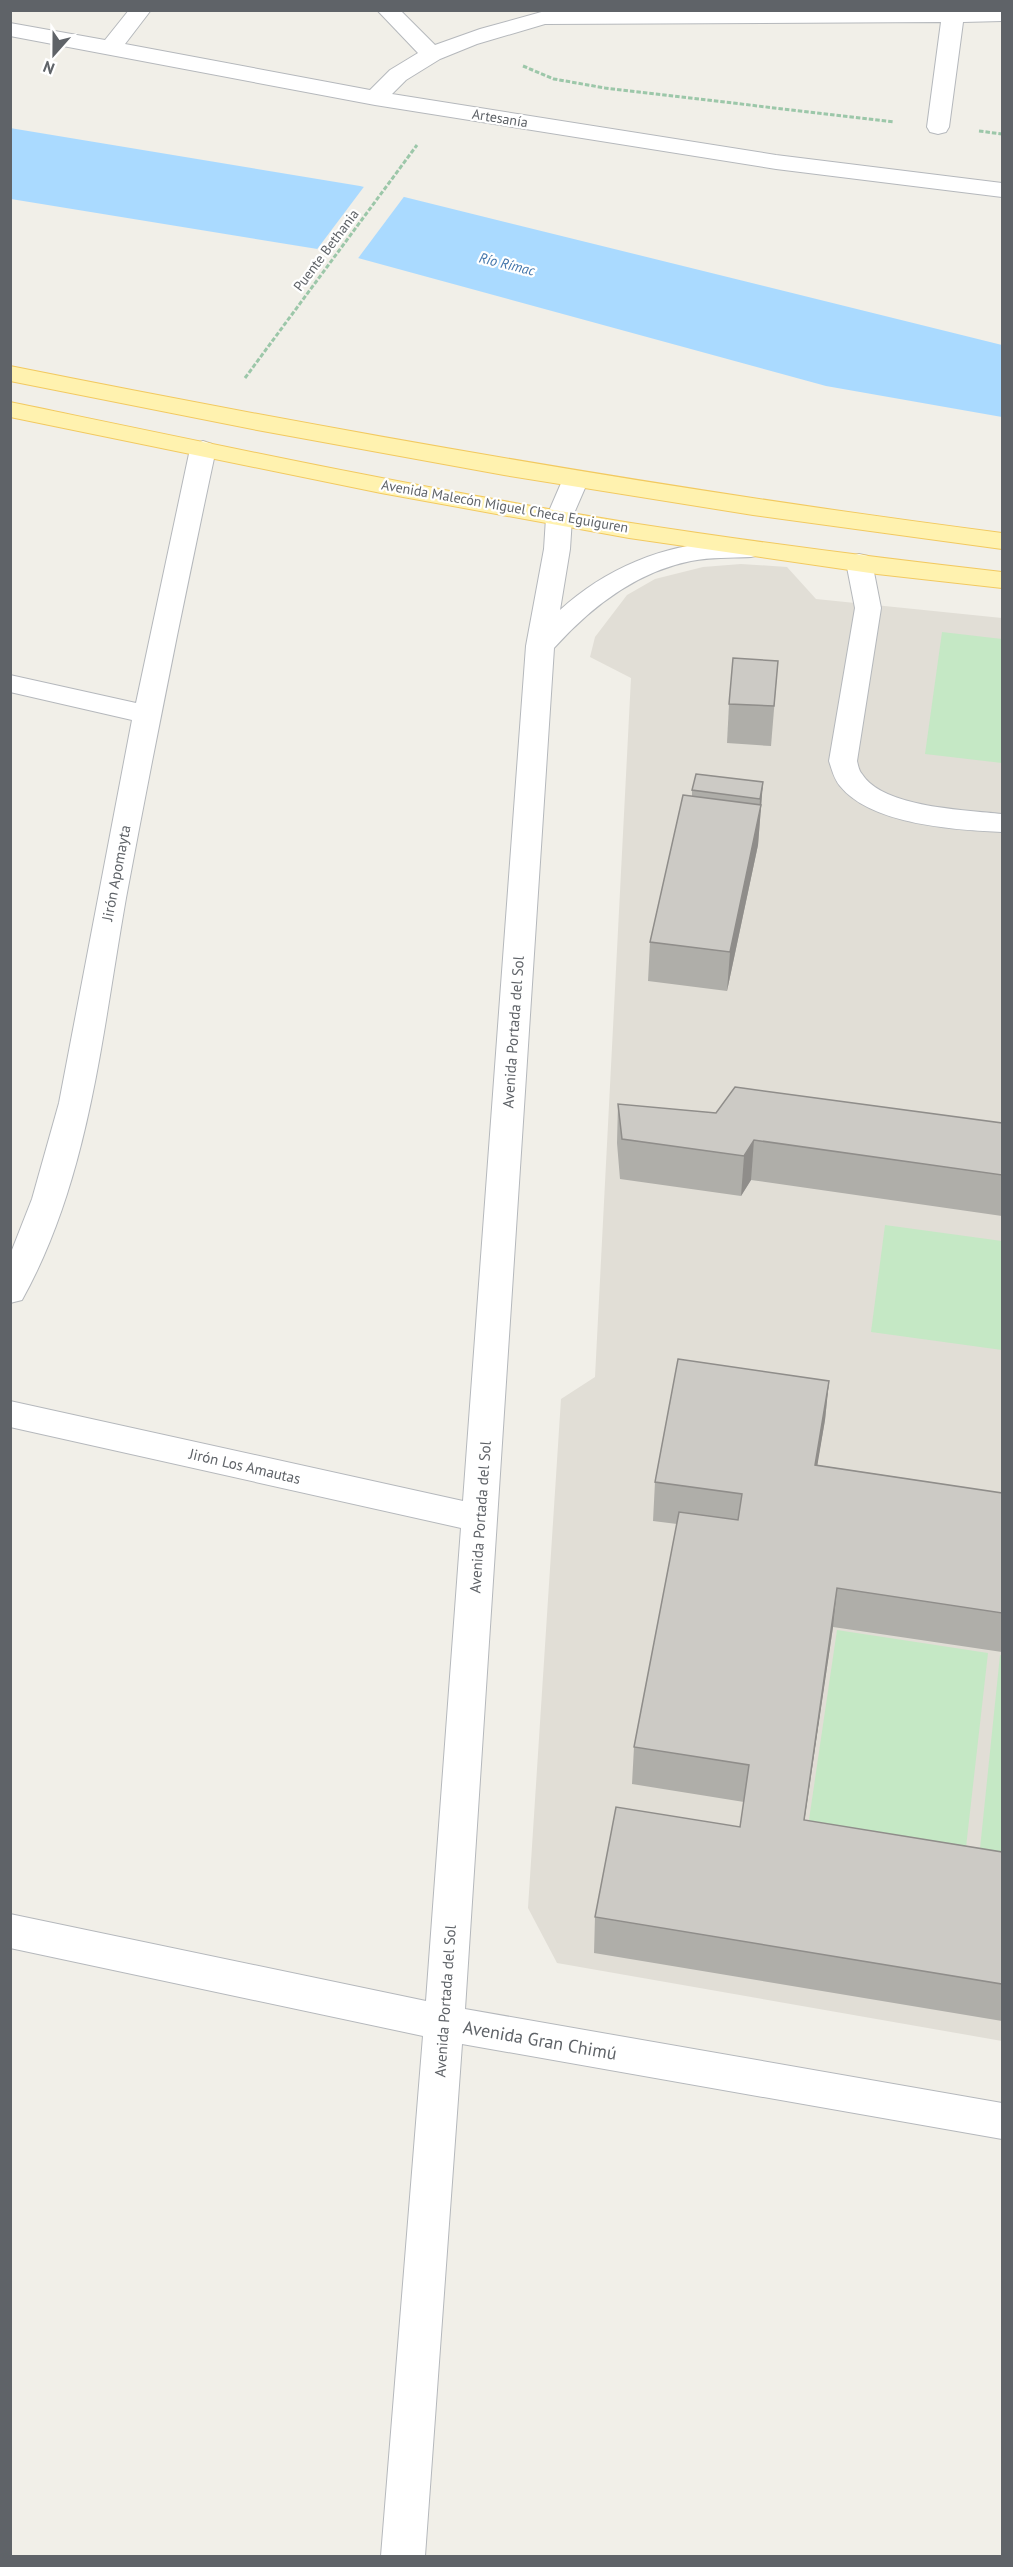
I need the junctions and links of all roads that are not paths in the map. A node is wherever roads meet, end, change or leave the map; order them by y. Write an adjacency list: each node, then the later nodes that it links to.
1 (141, 10): 7 (street)
2 (387, 10): 8 (street)
3 (756, 13): 4 (street); 8 (street)
4 (953, 15): 5 (street); 10 (street)
5 (1002, 15)
6 (10, 29): 7 (street, Artesanía)
7 (111, 47): 9 (street, Artesanía)
8 (432, 55): 9 (street)
9 (375, 98): 11 (street, Artesanía)
10 (938, 127)
11 (998, 190)
12 (10, 373): 15 (main road)
13 (10, 409): 14 (main road, Avenida Malecón Miguel Checa Eguiguren)
14 (202, 449): 16 (main road, Avenida Malecón Miguel Checa Eguiguren); 23 (street, Jirón Apomayta)
15 (575, 481): 16 (street, Avenida Portada del Sol); 17 (main road)
16 (559, 518): 18 (main road, Avenida Malecón Miguel Checa Eguiguren); 21 (street, Avenida Portada del Sol)
17 (1002, 541)
18 (751, 549): 19 (main road, Avenida Malecón Miguel Checa Eguiguren); 21 (street)
19 (859, 562): 20 (main road, Avenida Malecón Miguel Checa Eguiguren); 24 (street)
20 (1002, 579)
21 (540, 645): 27 (street, Avenida Portada del Sol)
22 (10, 683): 23 (street)
23 (146, 714): 25 (street, Jirón Apomayta)
24 (1002, 823)
25 (10, 1291)
26 (10, 1414): 27 (street, Jirón Los Amautas)
27 (479, 1518): 29 (street, Avenida Portada del Sol)
28 (10, 1930): 29 (street, Avenida Gran Chimú)
29 (444, 2023): 30 (street, Avenida Gran Chimú); 31 (street, Avenida Portada del Sol)
30 (1002, 2121)
31 (403, 2556)

